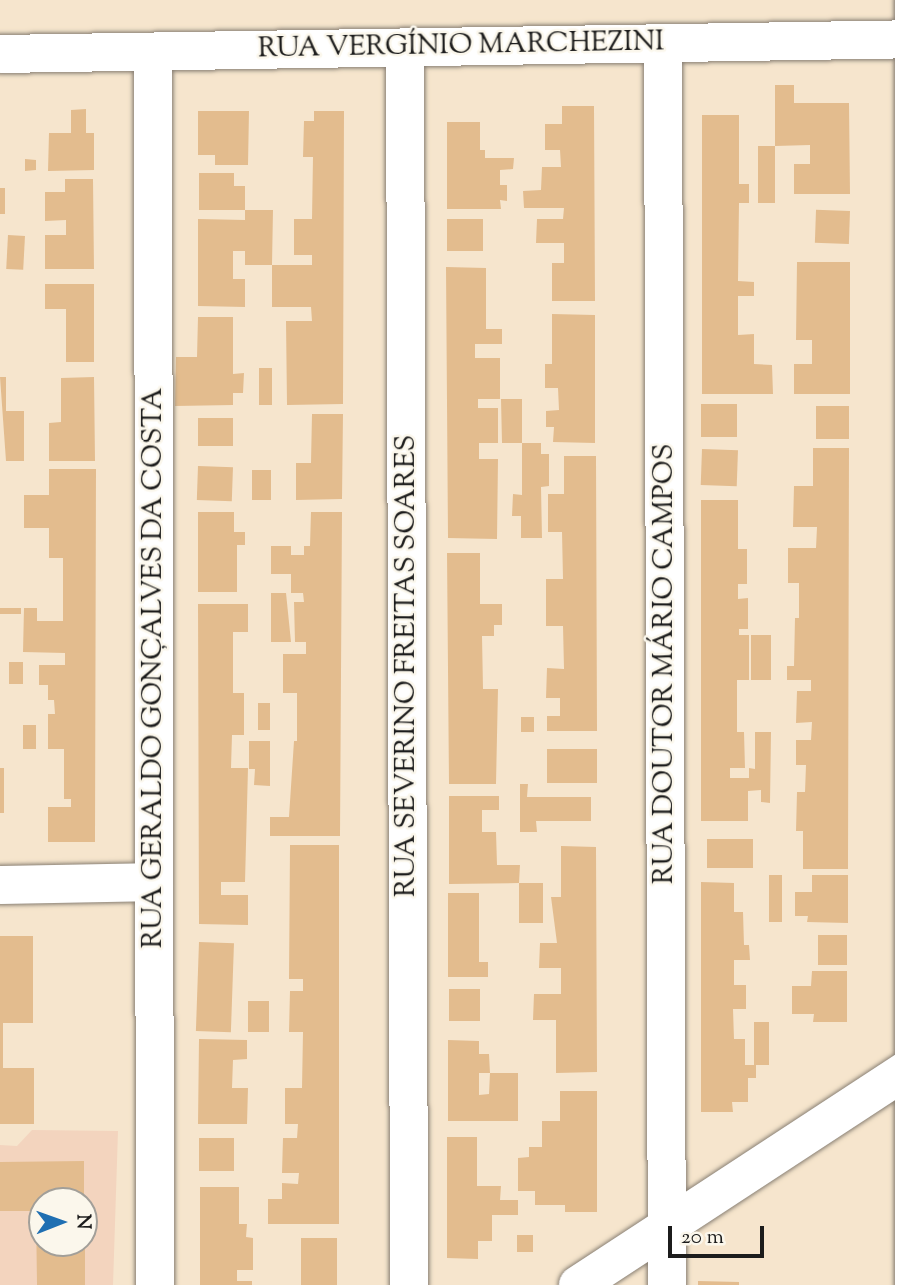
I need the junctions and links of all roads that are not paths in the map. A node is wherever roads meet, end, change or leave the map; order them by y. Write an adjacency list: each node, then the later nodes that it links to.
1 (914, 0): 2 (street)
2 (920, 39): 3 (street, RUA VERGÍNIO MARCHEZINI); 9 (street)
3 (663, 43): 4 (street, RUA VERGÍNIO MARCHEZINI); 10 (street, RUA DOUTOR MÁRIO CAMPOS)
4 (405, 47): 5 (street, RUA VERGÍNIO MARCHEZINI); 12 (street, RUA SEVERINO FREITAS SOARES)
5 (153, 51): 6 (street, RUA VERGÍNIO MARCHEZINI); 7 (street, RUA GERALDO GONÇALVES DA COSTA)
6 (0, 54)
7 (154, 882): 8 (street); 11 (street, RUA GERALDO GONÇALVES DA COSTA)
8 (0, 885)
9 (920, 1061): 10 (street); 15 (street)
10 (667, 1227): 13 (street); 14 (street, RUA DOUTOR MÁRIO CAMPOS)
11 (155, 1285)
12 (409, 1285)
13 (578, 1285)
14 (667, 1285)
15 (914, 1285)

